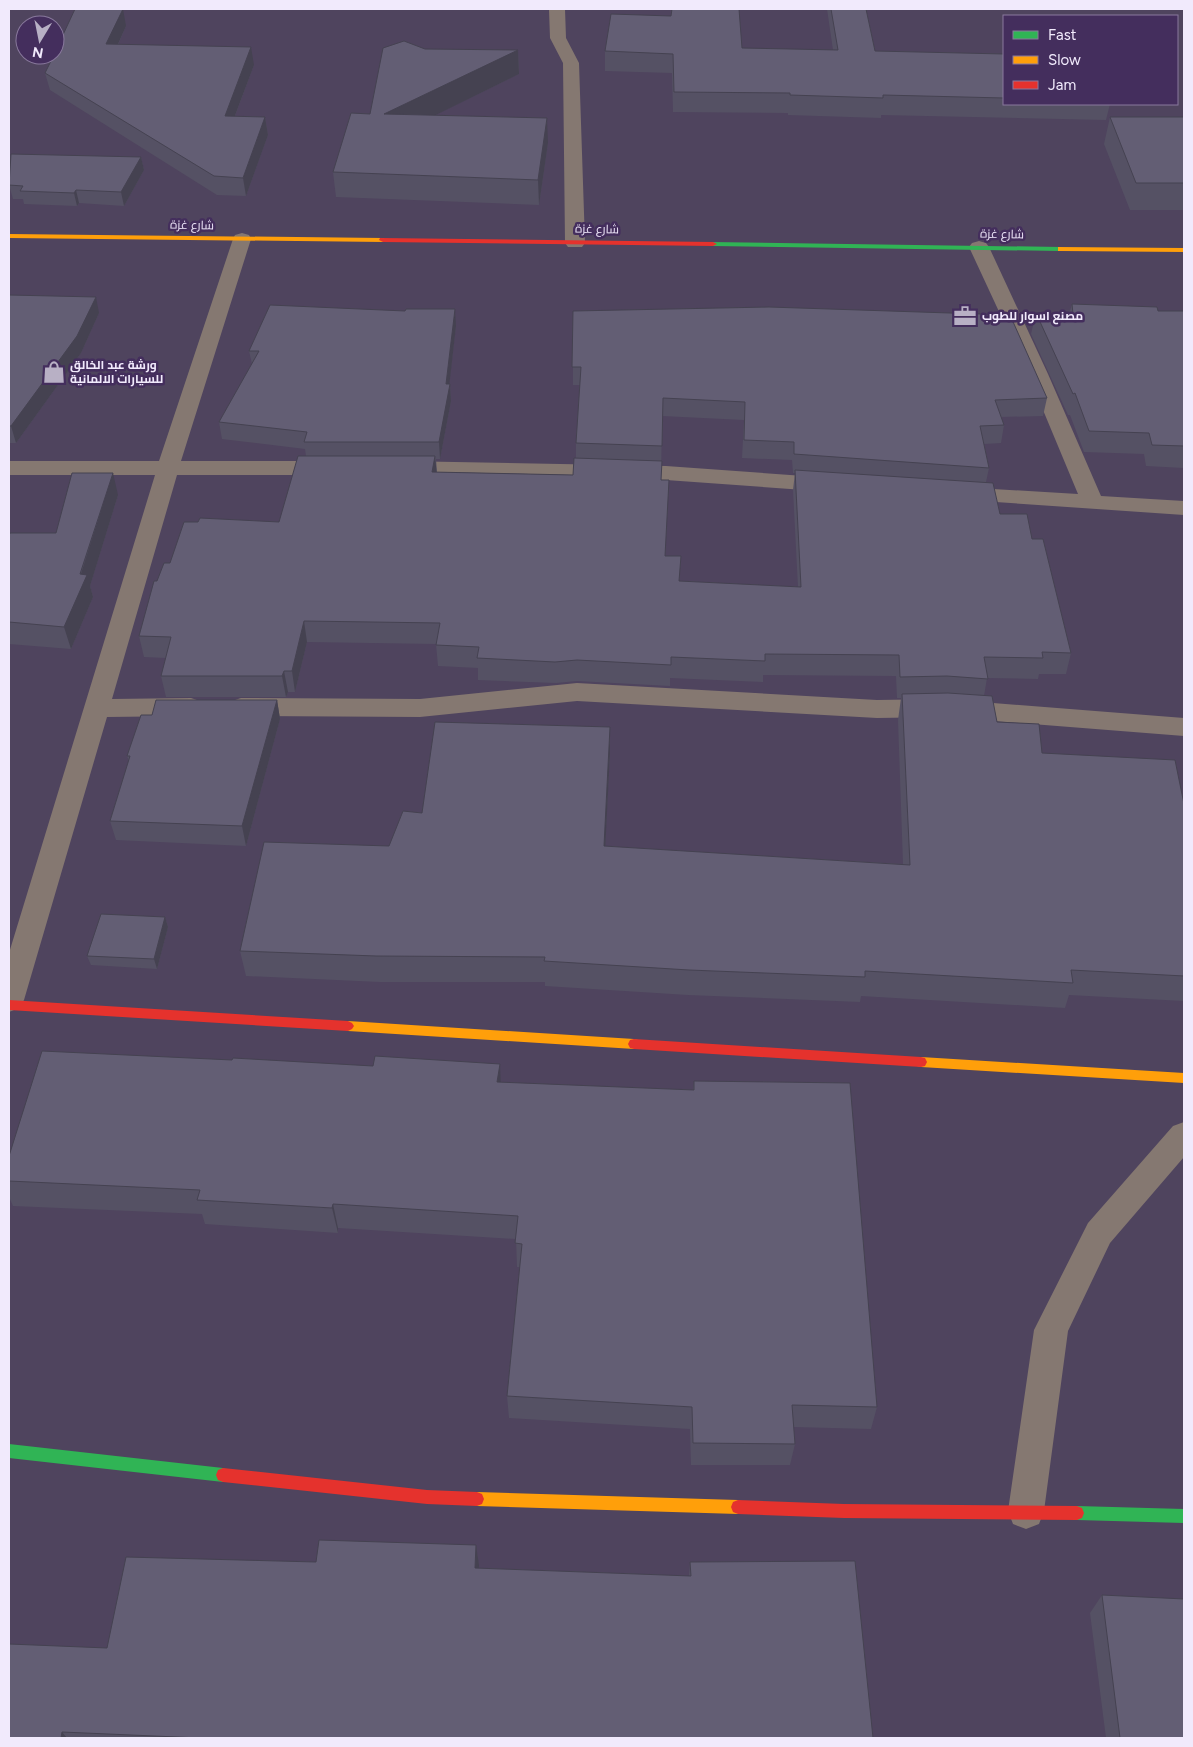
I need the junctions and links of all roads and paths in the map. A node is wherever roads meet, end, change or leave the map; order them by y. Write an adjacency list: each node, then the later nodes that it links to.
1 (557, 9): 4 (street)
2 (9, 236): 3 (street, شارع غزة)
3 (242, 239): 4 (street, شارع غزة); 8 (street)
4 (575, 243): 5 (street, شارع غزة)
5 (979, 248): 6 (street, شارع غزة); 13 (street)
6 (1184, 250)
7 (9, 468): 8 (street)
8 (168, 468): 9 (street); 15 (street)
9 (351, 468)
10 (380, 468): 11 (street)
11 (852, 486)
12 (940, 492): 13 (street)
13 (1092, 502): 14 (street)
14 (1184, 508)
15 (97, 708): 16 (street); 17 (street)
16 (1184, 727)
17 (9, 1000)
18 (9, 1005): 19 (street)
19 (1184, 1078)
20 (1184, 1135): 22 (street)
21 (9, 1451): 22 (street)
22 (1026, 1511): 23 (street)
23 (1184, 1516)

